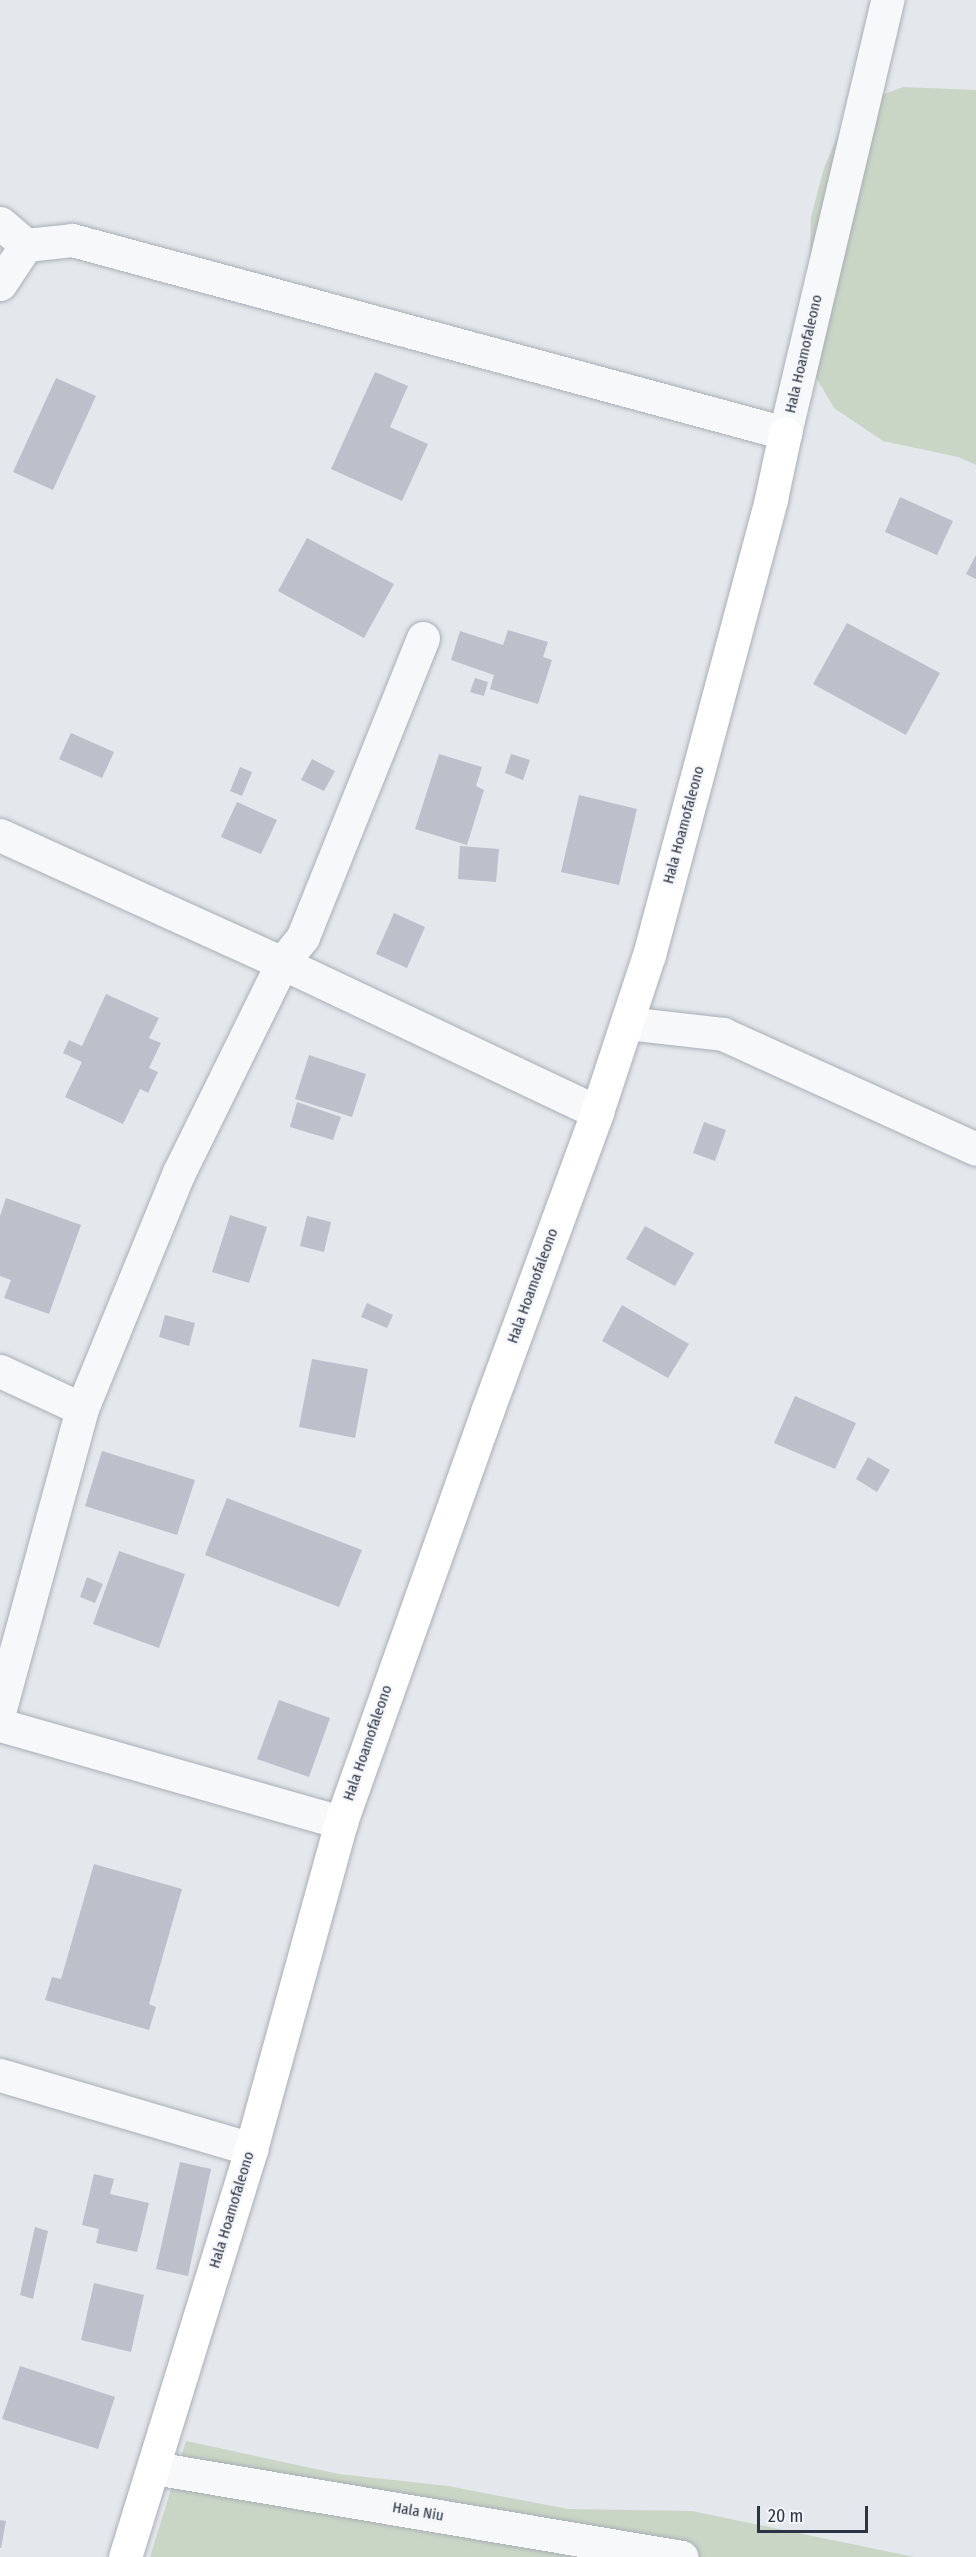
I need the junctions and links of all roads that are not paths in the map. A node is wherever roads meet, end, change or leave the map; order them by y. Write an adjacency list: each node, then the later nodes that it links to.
1 (887, 0): 5 (street, Hala Hoamofaleono)
2 (0, 223): 3 (street)
3 (27, 245): 4 (street); 5 (street)
4 (0, 284)
5 (785, 433): 9 (street, Hala Hoamofaleono)
6 (423, 638): 8 (street)
7 (0, 835): 8 (street)
8 (282, 963): 10 (street); 13 (street)
9 (627, 1023): 10 (street, Hala Hoamofaleono); 11 (street)
10 (597, 1112): 16 (street, Hala Hoamofaleono)
11 (973, 1139)
12 (0, 1371): 13 (street)
13 (82, 1409): 14 (street)
14 (0, 1708)
15 (0, 1725): 16 (street)
16 (341, 1822): 18 (street, Hala Hoamofaleono)
17 (0, 2075): 18 (street)
18 (251, 2149): 19 (street, Hala Hoamofaleono)
19 (154, 2468): 20 (street, Hala Hoamofaleono); 21 (street, Hala Niu)
20 (125, 2557)
21 (682, 2557)

